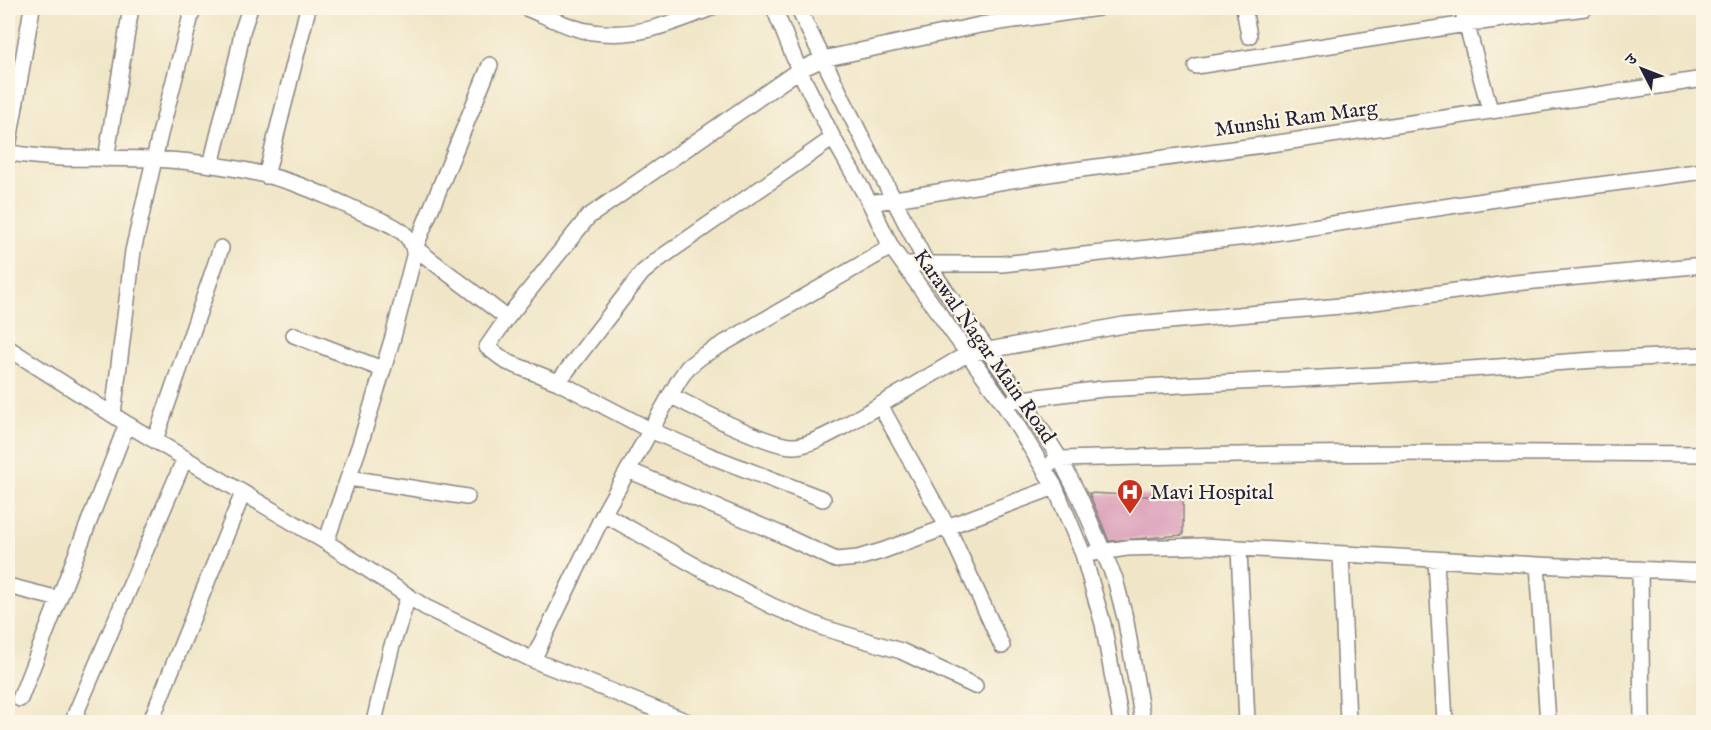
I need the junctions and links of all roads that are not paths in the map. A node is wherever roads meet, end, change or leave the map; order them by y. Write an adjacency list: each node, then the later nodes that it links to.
1 (32, 8): 23 (street)
2 (131, 8): 25 (street)
3 (193, 8): 26 (street)
4 (250, 8): 27 (street)
5 (308, 8): 29 (street)
6 (526, 8): 7 (street)
7 (711, 8)
8 (774, 8): 19 (street, Karawal Nagar Main Road)
9 (798, 8): 16 (street, Karawal Nagar Main Road)
10 (1098, 8): 16 (street)
11 (1244, 8): 15 (street)
12 (1462, 8): 14 (street)
13 (1585, 8): 14 (street)
14 (1467, 24): 18 (street); 21 (street)
15 (1249, 36)
16 (824, 59): 19 (street); 30 (street, Karawal Nagar Main Road)
17 (490, 65): 34 (street)
18 (1196, 66)
19 (799, 69): 22 (street, Karawal Nagar Main Road); 38 (street)
20 (1704, 79): 21 (street, Munshi Ram Marg)
21 (1490, 110): 30 (street, Munshi Ram Marg)
22 (833, 138): 31 (street, Karawal Nagar Main Road); 45 (street)
23 (8, 147)
24 (8, 153): 25 (street)
25 (106, 159): 26 (street)
26 (156, 159): 27 (street); 50 (street)
27 (211, 165): 29 (street)
28 (1704, 171): 36 (street)
29 (266, 176): 34 (street)
30 (895, 199): 31 (street, Munshi Ram Marg); 36 (street, Karawal Nagar Main Road)
31 (870, 203): 32 (street, Karawal Nagar Main Road)
32 (891, 247): 35 (street, Karawal Nagar Main Road); 46 (street)
33 (221, 248): 53 (street)
34 (415, 248): 38 (street); 44 (street)
35 (903, 264): 36 (street); 42 (street, Karawal Nagar Main Road)
36 (927, 264): 41 (street, Karawal Nagar Main Road)
37 (1704, 265): 41 (street)
38 (507, 318): 45 (street)
39 (294, 335): 44 (street)
40 (8, 348): 50 (street)
41 (987, 350): 42 (street); 47 (street, Karawal Nagar Main Road)
42 (967, 354): 48 (street, Karawal Nagar Main Road); 49 (street)
43 (1704, 355): 47 (street)
44 (382, 369): 59 (street)
45 (558, 382): 52 (street)
46 (670, 395): 49 (street); 52 (street)
47 (1022, 399): 48 (street); 56 (street, Karawal Nagar Main Road)
48 (1002, 401): 57 (street, Karawal Nagar Main Road)
49 (880, 405): 65 (street)
50 (113, 414): 51 (street)
51 (127, 424): 53 (street); 77 (street)
52 (650, 430): 58 (street); 63 (street)
53 (155, 440): 55 (street)
54 (1704, 453): 56 (street)
55 (185, 458): 61 (street); 83 (street)
56 (1060, 459): 57 (street); 68 (street, Karawal Nagar Main Road)
57 (1042, 466): 60 (street, Karawal Nagar Main Road)
58 (628, 470): 64 (street); 65 (street)
59 (349, 478): 62 (street); 66 (street)
60 (1055, 487): 65 (street); 69 (street, Karawal Nagar Main Road)
61 (243, 493): 66 (street); 82 (street)
62 (467, 497)
63 (823, 499)
64 (604, 514): 79 (street); 80 (street)
65 (947, 526): 78 (street)
66 (326, 543): 76 (street)
67 (1239, 549): 68 (street); 70 (street); 88 (street)
68 (1103, 551): 69 (street); 87 (street, Karawal Nagar Main Road)
69 (1083, 554): 86 (street, Karawal Nagar Main Road)
70 (1341, 554): 71 (street); 89 (street)
71 (1436, 560): 72 (street); 90 (street)
72 (1537, 565): 73 (street); 91 (street)
73 (1640, 569): 74 (street); 92 (street)
74 (1704, 572)
75 (8, 586): 77 (street)
76 (408, 597): 79 (street); 84 (street)
77 (59, 599): 81 (street)
78 (1002, 646)
79 (533, 660): 85 (street)
80 (975, 686)
81 (21, 699)
82 (152, 718)
83 (75, 719)
84 (374, 723)
85 (688, 723)
86 (1121, 723)
87 (1143, 723)
88 (1247, 723)
89 (1348, 723)
90 (1445, 723)
91 (1548, 723)
92 (1642, 723)

